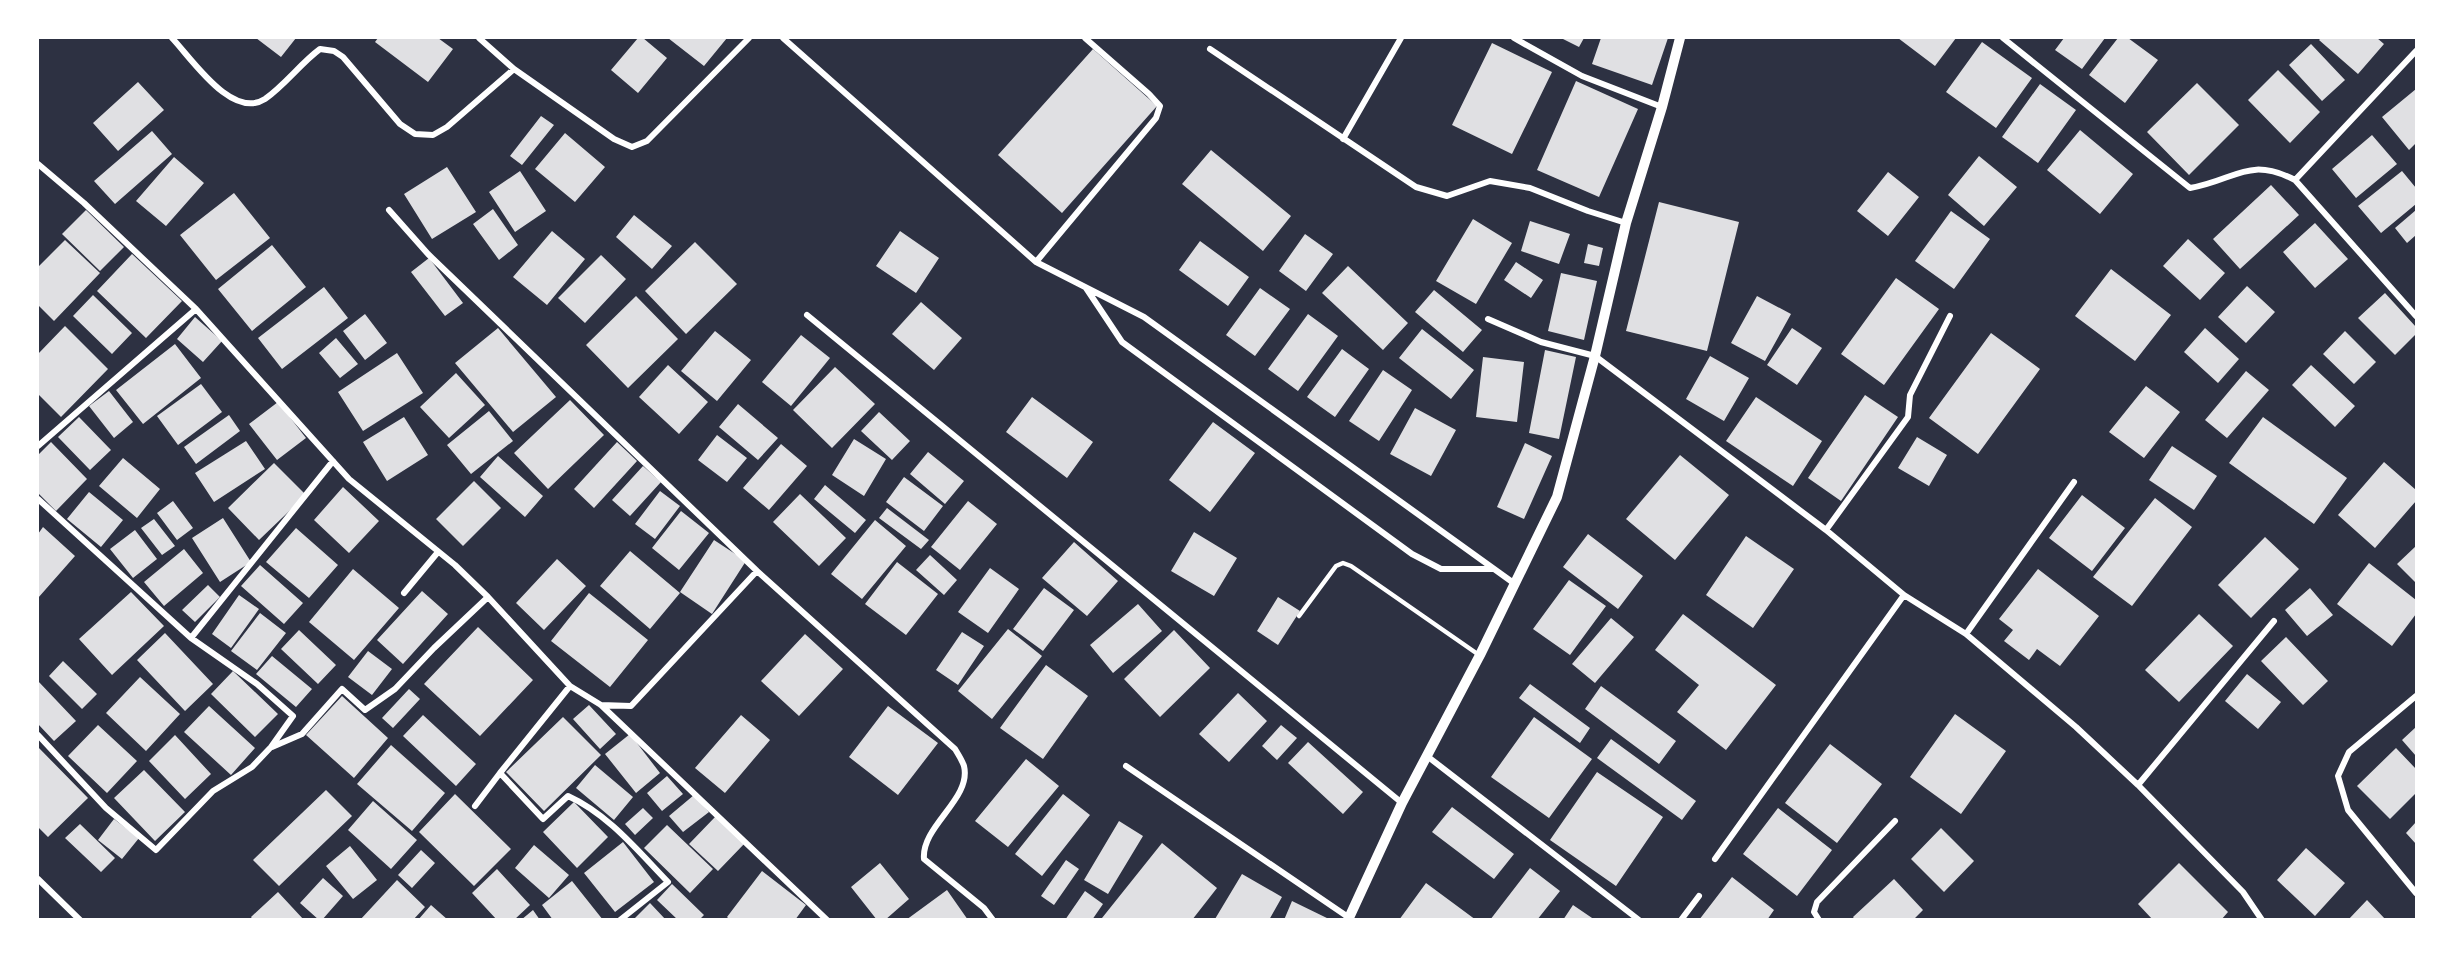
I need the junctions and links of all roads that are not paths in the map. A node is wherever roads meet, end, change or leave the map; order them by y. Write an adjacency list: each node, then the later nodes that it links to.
1 (172, 38): 12 (street)
2 (478, 38): 12 (street)
3 (749, 38): 12 (street)
4 (783, 38): 19 (street)
5 (1085, 38): 19 (street)
6 (1401, 38): 14 (street)
7 (1514, 38): 13 (street)
8 (1680, 38): 13 (street)
9 (2003, 38): 16 (street)
10 (1210, 49): 14 (street)
11 (2416, 51): 16 (street)
12 (514, 69)
13 (1662, 107): 18 (street)
14 (1342, 140): 18 (street)
15 (38, 164): 21 (street)
16 (2295, 180): 24 (street)
17 (389, 210): 34 (street)
18 (1626, 223): 26 (street)
19 (1036, 262): 20 (street)
20 (1085, 287): 33 (street); 33 (street)
21 (196, 309): 27 (street); 28 (street)
22 (807, 315): 53 (street)
23 (1950, 316): 31 (street)
24 (2416, 316)
25 (1488, 319): 26 (street)
26 (1595, 356): 31 (street); 35 (street)
27 (38, 446)
28 (333, 461): 32 (street); 42 (street)
29 (2074, 483): 41 (street)
30 (38, 500): 42 (street)
31 (1826, 530): 37 (street)
32 (438, 552): 36 (street); 38 (street)
33 (1494, 568): 35 (street)
34 (758, 571): 46 (street); 64 (street)
35 (1516, 585): 43 (street)
36 (404, 593)
37 (1904, 596): 41 (street); 56 (street)
38 (488, 597): 44 (street); 48 (street)
39 (1299, 616): 43 (lane)
40 (2274, 621): 52 (street)
41 (1966, 634): 52 (street)
42 (191, 638): 48 (street)
43 (1480, 655): 49 (street)
44 (570, 686): 46 (street); 51 (street)
45 (2416, 696): 58 (street)
46 (601, 705): 63 (street)
47 (38, 735): 48 (street)
48 (271, 747)
49 (1427, 756): 53 (street); 65 (street)
50 (1126, 766): 60 (street)
51 (500, 773): 54 (street); 62 (street)
52 (2138, 785): 68 (street)
53 (1402, 803): 60 (street)
54 (475, 806)
55 (1895, 821): 67 (street)
56 (1715, 859)
57 (38, 879): 61 (street)
58 (2416, 893)
59 (1699, 896): 66 (street)
60 (1349, 919)
61 (80, 920)
62 (620, 920)
63 (827, 920)
64 (993, 920)
65 (1639, 920)
66 (1681, 920)
67 (1819, 920)
68 (2262, 920)

